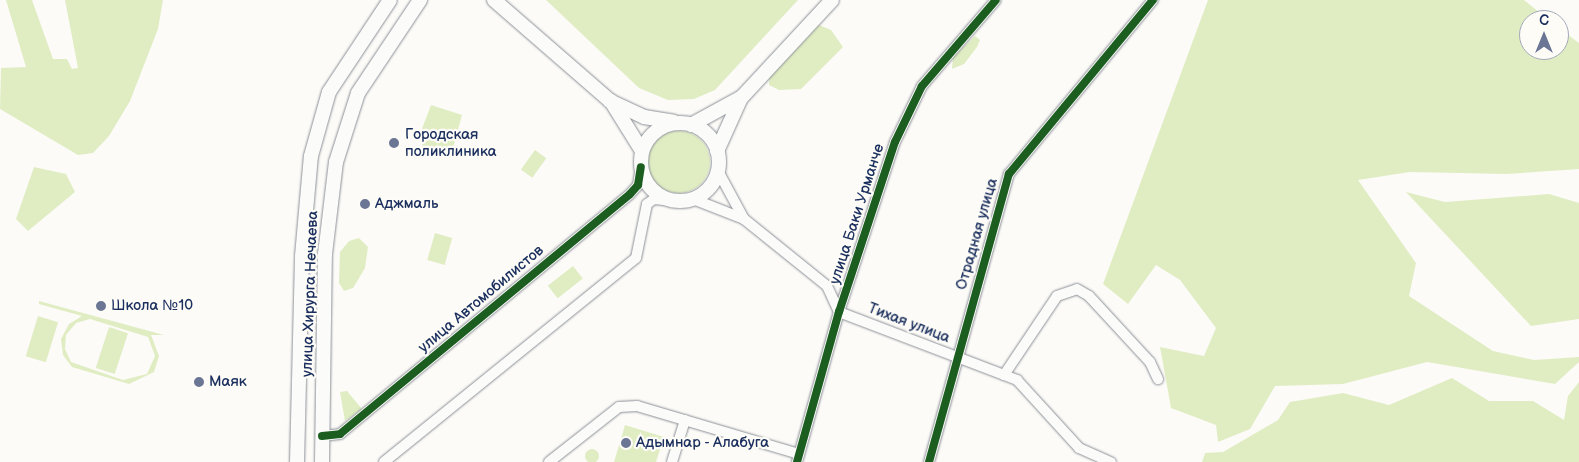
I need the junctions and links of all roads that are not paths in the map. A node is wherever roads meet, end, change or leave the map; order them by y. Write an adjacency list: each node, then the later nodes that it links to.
1 (390, 0): 7 (main road, улица Хирурга Нечаева)
2 (420, 0): 8 (main road, улица Хирурга Нечаева)
3 (494, 0): 10 (main road)
4 (832, 0): 9 (main road)
5 (996, 0): 23 (street, улица Баки Урманче)
6 (1153, 0): 24 (street, Отрадная улица)
7 (352, 54): 8 (main road); 17 (main road, улица Хирурга Нечаева)
8 (373, 67): 20 (main road, улица Хирурга Нечаева)
9 (742, 97): 11 (main road); 13 (main road)
10 (610, 101): 11 (main road); 12 (main road)
11 (684, 124): 12 (main road); 13 (main road)
12 (642, 151): 14 (main road)
13 (718, 151): 15 (main road)
14 (641, 167): 16 (street, улица Автомобилистов); 19 (main road)
15 (718, 171): 18 (main road); 22 (street)
16 (630, 194): 21 (street); 30 (street, улица Автомобилистов)
17 (306, 198): 20 (main road); 28 (main road, улица Хирурга Нечаева)
18 (693, 199): 19 (main road); 22 (street)
19 (674, 201): 21 (street)
20 (330, 202): 27 (main road, улица Хирурга Нечаева)
21 (646, 206): 34 (street)
22 (744, 219): 23 (street)
23 (839, 312): 24 (street, Тихая улица); 31 (street, улица Баки Урманче)
24 (957, 357): 25 (street, Тихая улица); 37 (street, Отрадная улица)
25 (1004, 375): 26 (street); 38 (street, Тихая улица)
26 (1158, 379)
27 (323, 400): 28 (main road); 30 (main road, улица Хирурга Нечаева)
28 (298, 402): 32 (main road, улица Хирурга Нечаева)
29 (685, 420): 31 (street); 35 (street); 36 (street)
30 (322, 436): 33 (main road, улица Хирурга Нечаева)
31 (798, 458)
32 (297, 462)
33 (322, 462)
34 (384, 462)
35 (549, 462)
36 (672, 462)
37 (929, 462)
38 (1111, 462)

